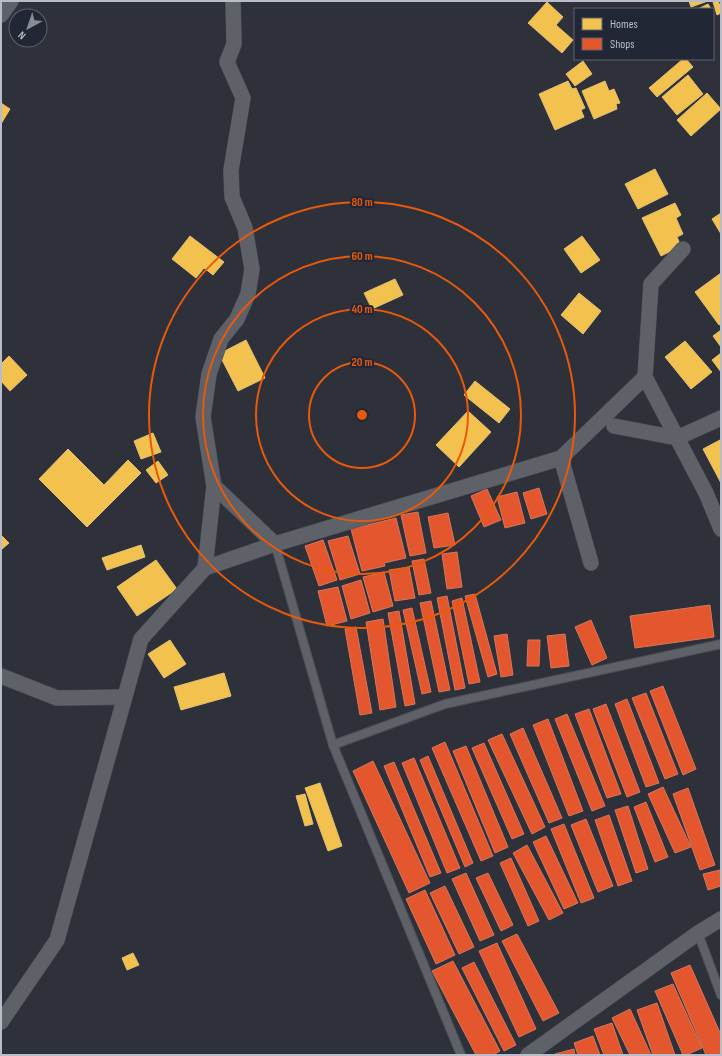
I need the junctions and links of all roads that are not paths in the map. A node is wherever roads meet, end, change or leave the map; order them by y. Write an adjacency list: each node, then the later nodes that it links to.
1 (11, 1): 3 (street)
2 (233, 1): 10 (street)
3 (1, 15)
4 (683, 249): 5 (street)
5 (646, 377): 8 (street); 9 (street)
6 (721, 418): 8 (street)
7 (614, 426): 8 (street)
8 (677, 438): 11 (street)
9 (561, 458): 12 (street); 13 (street)
10 (214, 486): 12 (street); 14 (street)
11 (721, 529)
12 (276, 544): 14 (street); 18 (lane)
13 (591, 563)
14 (205, 568): 17 (street)
15 (721, 644): 18 (lane)
16 (1, 676): 17 (street)
17 (124, 697): 22 (street)
18 (333, 745): 23 (lane)
19 (721, 919): 20 (street)
20 (698, 933): 21 (lane); 24 (street)
21 (721, 995)
22 (1, 1022)
23 (461, 1055)
24 (528, 1055)

